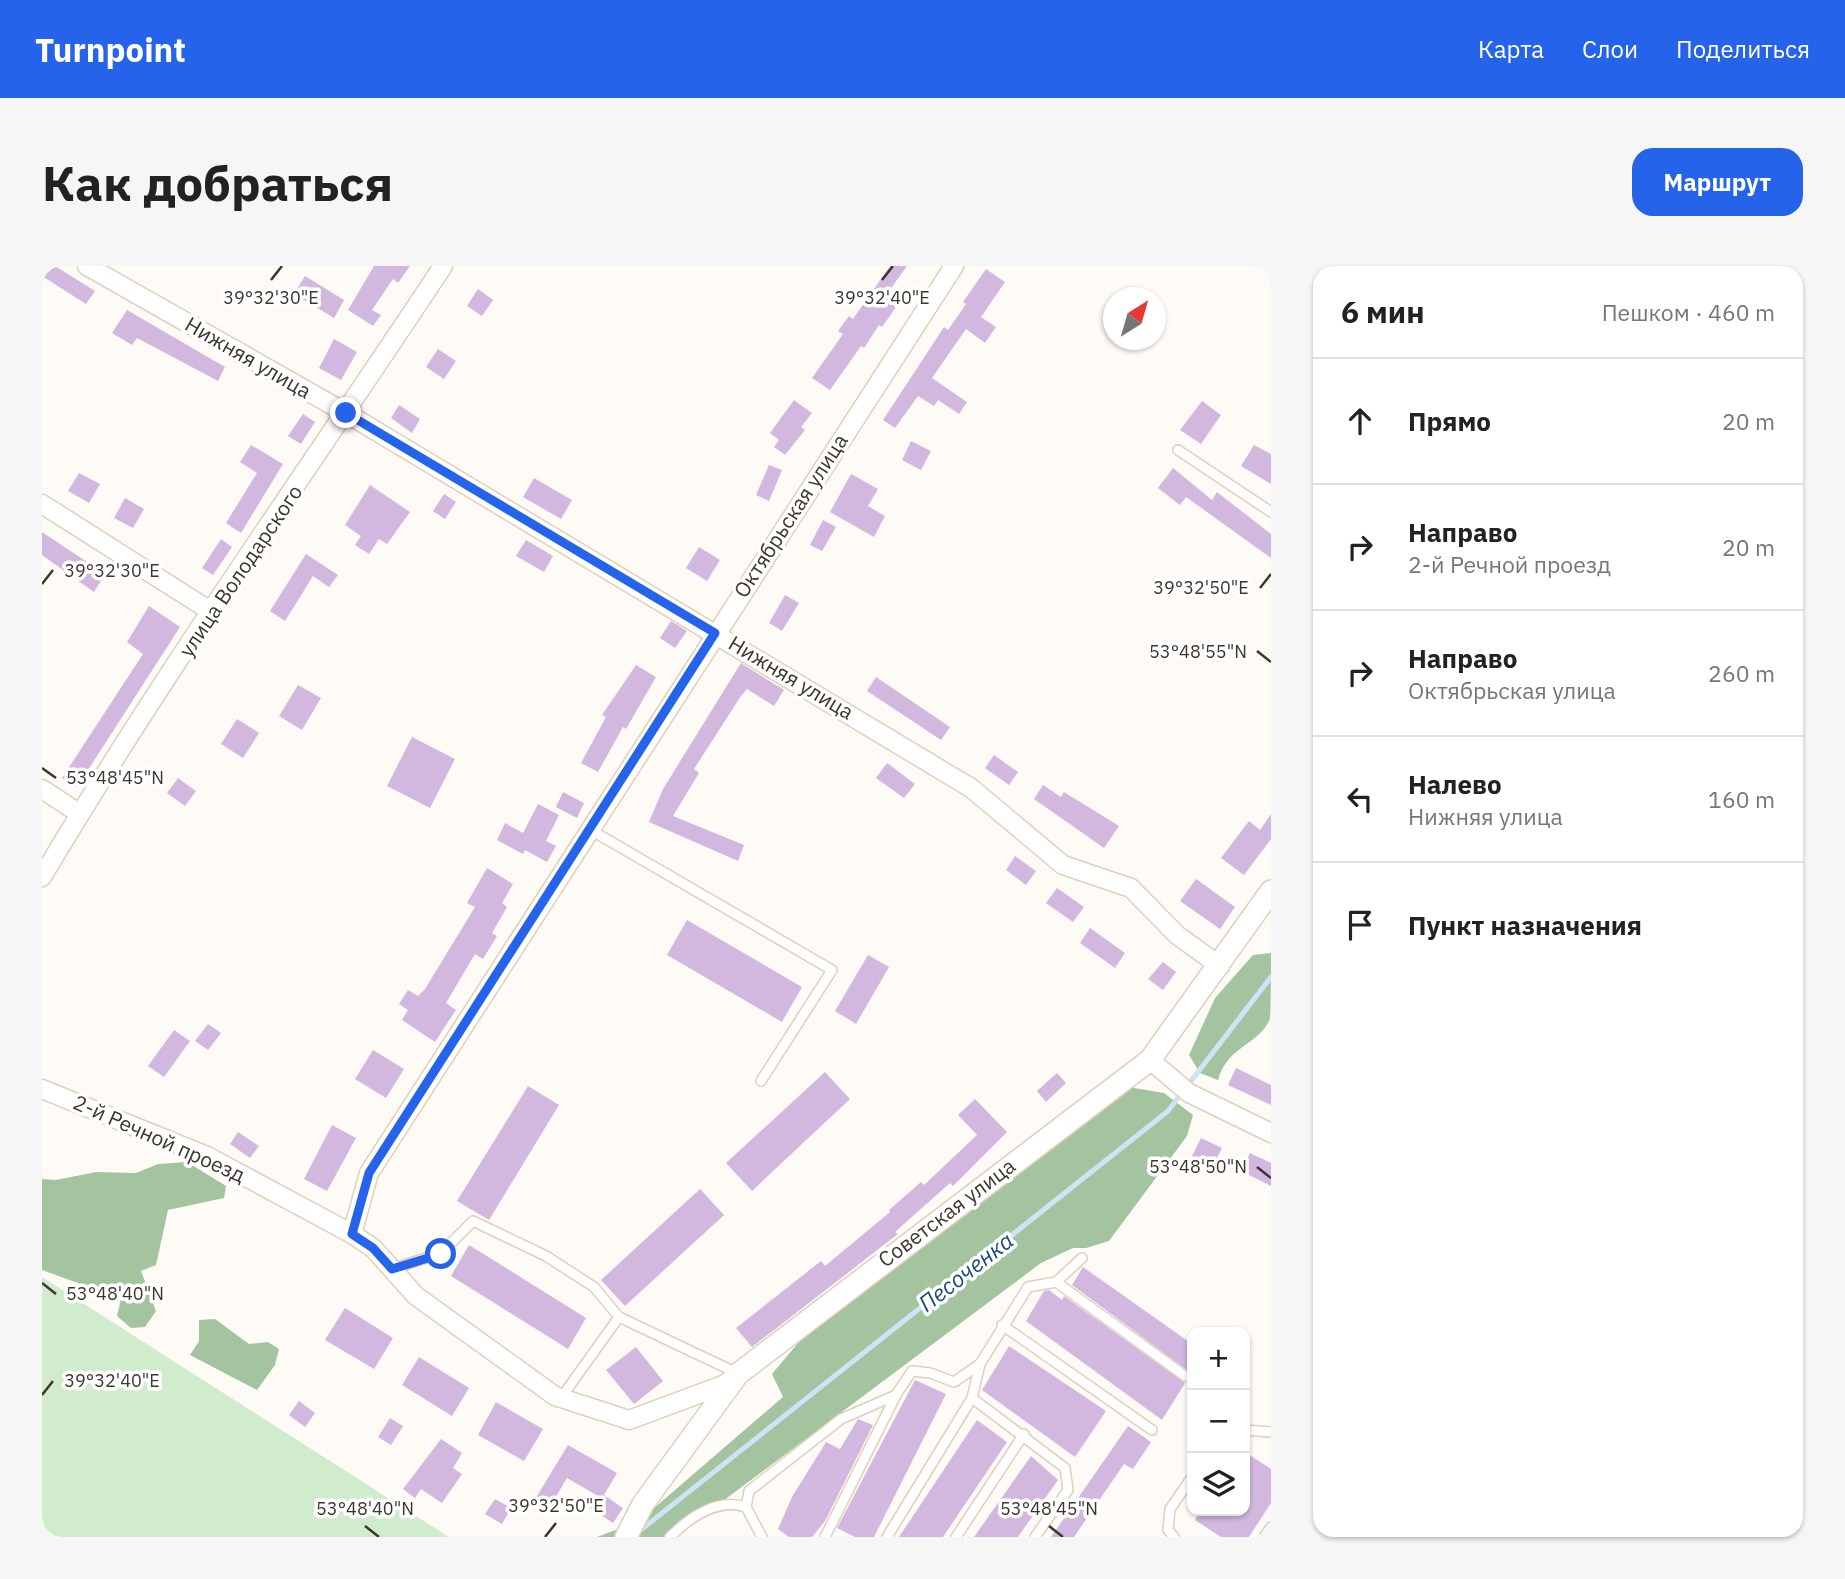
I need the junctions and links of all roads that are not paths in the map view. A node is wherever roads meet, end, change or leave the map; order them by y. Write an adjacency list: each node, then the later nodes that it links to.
1 (87, 266): 4 (street, Нижняя улица)
2 (443, 266): 4 (street, улица Володарского)
3 (954, 266): 9 (street, Октябрьская улица)
4 (346, 413): 8 (street, улица Володарского); 9 (street, Нижняя улица)
5 (1178, 450): 7 (lane)
6 (42, 503): 8 (street)
7 (1271, 512)
8 (212, 611): 11 (street, улица Володарского)
9 (715, 633): 12 (street, Октябрьская улица); 15 (street, Нижняя улица)
10 (42, 789): 11 (street)
11 (80, 814): 13 (street, улица Володарского)
12 (589, 829): 17 (lane); 20 (street, Октябрьская улица)
13 (42, 877)
14 (1271, 891): 15 (street, Советская улица)
15 (1220, 966): 16 (street, Советская улица)
16 (1150, 1060): 19 (street); 27 (street, Советская улица)
17 (761, 1081)
18 (42, 1089): 20 (street, 2-й Речной проезд)
19 (1271, 1133)
20 (352, 1234): 22 (street, 2-й Речной проезд)
21 (1082, 1258): 23 (lane)
22 (392, 1269): 24 (lane); 30 (street, 2-й Речной проезд)
23 (1056, 1282): 25 (lane); 28 (lane)
24 (620, 1317): 27 (lane); 30 (lane)
25 (1002, 1325): 26 (lane); 32 (lane)
26 (979, 1364): 29 (lane); 31 (lane)
27 (738, 1374): 30 (street, 2-й Речной проезд); 39 (street, Советская улица)
28 (1185, 1376)
29 (896, 1395): 37 (lane); 42 (lane)
30 (561, 1398)
31 (972, 1398): 35 (lane); 43 (lane)
32 (1152, 1430)
33 (1250, 1430): 34 (lane)
34 (1271, 1432)
35 (1024, 1434): 44 (lane); 45 (lane)
36 (1187, 1484): 46 (lane)
37 (746, 1507): 40 (lane); 41 (lane)
38 (1271, 1527): 47 (lane)
39 (626, 1537)
40 (670, 1537)
41 (762, 1537)
42 (825, 1537)
43 (887, 1537)
44 (956, 1537)
45 (1035, 1537)
46 (1174, 1537)
47 (1264, 1537)

